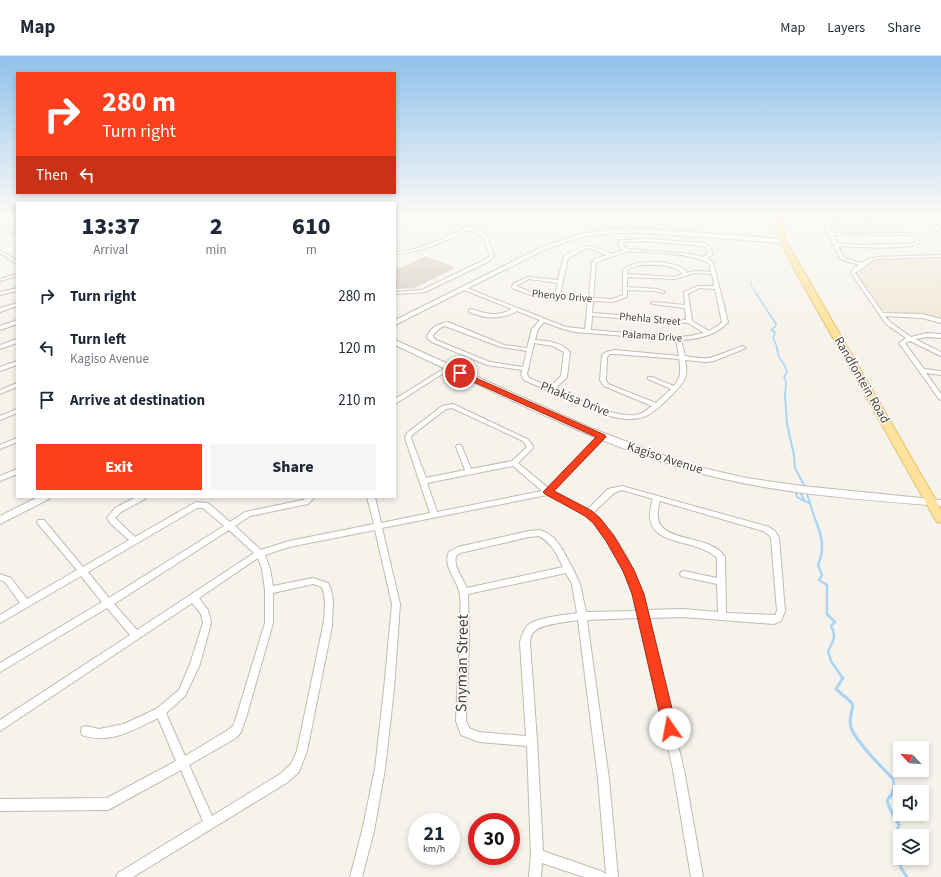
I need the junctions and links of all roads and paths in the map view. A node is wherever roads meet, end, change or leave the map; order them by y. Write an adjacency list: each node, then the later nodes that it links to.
1 (3, 253): 14 (street)
2 (492, 253): 29 (street)
3 (535, 253): 24 (street)
4 (571, 253): 17 (street)
5 (607, 253): 11 (street)
6 (615, 253): 11 (street)
7 (669, 253): 13 (street)
8 (710, 253): 13 (street)
9 (790, 253): 95 (main road, Randfontein Road)
10 (839, 253): 15 (street)
11 (610, 255): 32 (street)
12 (941, 256): 15 (street)
13 (703, 258): 18 (street, Palama Drive)
14 (16, 262)
15 (862, 265): 40 (street)
16 (555, 268): 17 (street)
17 (562, 268): 23 (street)
18 (713, 273): 19 (street); 26 (street, Palama Drive)
19 (686, 274): 21 (street); 21 (street)
20 (16, 275): 22 (street)
21 (625, 275): 25 (street)
22 (0, 280)
23 (560, 282): 31 (street); 31 (street, Phenyo Drive)
24 (464, 288): 36 (street, Palama Drive); 41 (street)
25 (625, 288): 28 (street); 32 (street, Phenyo Drive)
26 (717, 288): 35 (street); 50 (street, Palama Drive)
27 (16, 289): 30 (street)
28 (663, 292)
29 (396, 293)
30 (0, 294)
31 (557, 296): 32 (street, Phenyo Drive)
32 (591, 299): 39 (street)
33 (653, 303): 35 (street)
34 (16, 304): 37 (street)
35 (687, 307): 46 (street)
36 (516, 309): 38 (street); 43 (street, Palama Drive)
37 (0, 310)
38 (471, 312)
39 (590, 314): 46 (street, Phehla Street); 49 (street)
40 (882, 314): 44 (street); 53 (street)
41 (410, 316): 42 (street); 47 (street)
42 (396, 320)
43 (543, 320): 49 (street, Palama Drive); 55 (street)
44 (941, 321)
45 (16, 322): 48 (street)
46 (689, 322): 50 (street, Phehla Street)
47 (396, 323)
48 (0, 328)
49 (588, 331): 52 (street, Palama Drive)
50 (708, 333): 52 (street, Palama Drive)
51 (941, 336): 53 (street)
52 (678, 339): 63 (street, Phakisa Drive)
53 (911, 339): 62 (street); 68 (street)
54 (16, 341): 57 (street)
55 (532, 341): 60 (street); 73 (street)
56 (396, 342): 61 (street, Kagiso Avenue)
57 (0, 347)
58 (396, 347): 61 (street, Kagiso Avenue)
59 (744, 348): 63 (street)
60 (530, 350): 67 (street); 67 (street)
61 (417, 353): 65 (street, Kagiso Avenue)
62 (941, 354)
63 (681, 358): 72 (street, Phakisa Drive); 77 (street)
64 (16, 362): 66 (street)
65 (448, 368): 76 (street); 80 (street, Kagiso Avenue)
66 (0, 369)
67 (525, 369): 73 (street, Phakisa Drive)
68 (922, 371): 69 (street); 75 (street)
69 (941, 373)
70 (650, 378): 72 (street)
71 (16, 386): 74 (street)
72 (674, 388): 77 (street, Phakisa Drive)
73 (551, 389): 77 (street, Phakisa Drive)
74 (0, 392)
75 (941, 398)
76 (396, 401)
77 (657, 406)
78 (16, 411): 79 (street)
79 (0, 418)
80 (602, 437): 89 (street); 95 (street, Kagiso Avenue)
81 (16, 440): 82 (street)
82 (0, 447)
83 (459, 448): 86 (street)
84 (514, 463): 86 (street); 88 (street); 89 (street)
85 (16, 471): 87 (street)
86 (469, 472): 88 (street)
87 (0, 478)
88 (423, 480): 97 (street)
89 (548, 492): 96 (street); 97 (street)
90 (44, 498): 99 (street)
91 (140, 498): 103 (street)
92 (310, 498): 101 (street)
93 (371, 498): 102 (street)
94 (657, 498): 96 (street); 109 (street); 116 (street)
95 (936, 503): 98 (main road, Randfontein Road)
96 (588, 513): 115 (street)
97 (434, 515): 102 (street)
98 (941, 519)
99 (0, 520)
100 (41, 522): 106 (street)
101 (229, 525): 103 (street); 104 (street); 113 (street)
102 (377, 526): 104 (street); 130 (street)
103 (134, 540): 106 (street)
104 (260, 553): 110 (street); 112 (street)
105 (569, 569): 111 (street); 111 (street, Snyman Street); 117 (street)
106 (82, 571): 113 (street); 114 (street)
107 (684, 574): 109 (street)
108 (0, 577): 114 (street)
109 (722, 582): 116 (street)
110 (269, 590): 125 (street); 127 (street)
111 (464, 592): 124 (street, Snyman Street)
112 (193, 597): 119 (street); 121 (street)
113 (108, 603): 119 (street); 120 (street)
114 (25, 604): 118 (street)
115 (642, 613): 116 (street); 117 (street); 134 (street)
116 (722, 614)
117 (582, 616): 124 (street); 133 (street)
118 (0, 619)
119 (136, 636): 122 (street)
120 (0, 668)
121 (160, 712): 123 (street); 125 (street)
122 (0, 726)
123 (86, 731)
124 (532, 741): 128 (street)
125 (183, 763): 126 (street); 127 (street)
126 (0, 805)
127 (210, 824): 129 (street)
128 (538, 856): 131 (street); 132 (street)
129 (122, 877)
130 (356, 877)
131 (535, 877)
132 (601, 877)
133 (612, 877)
134 (697, 877)

